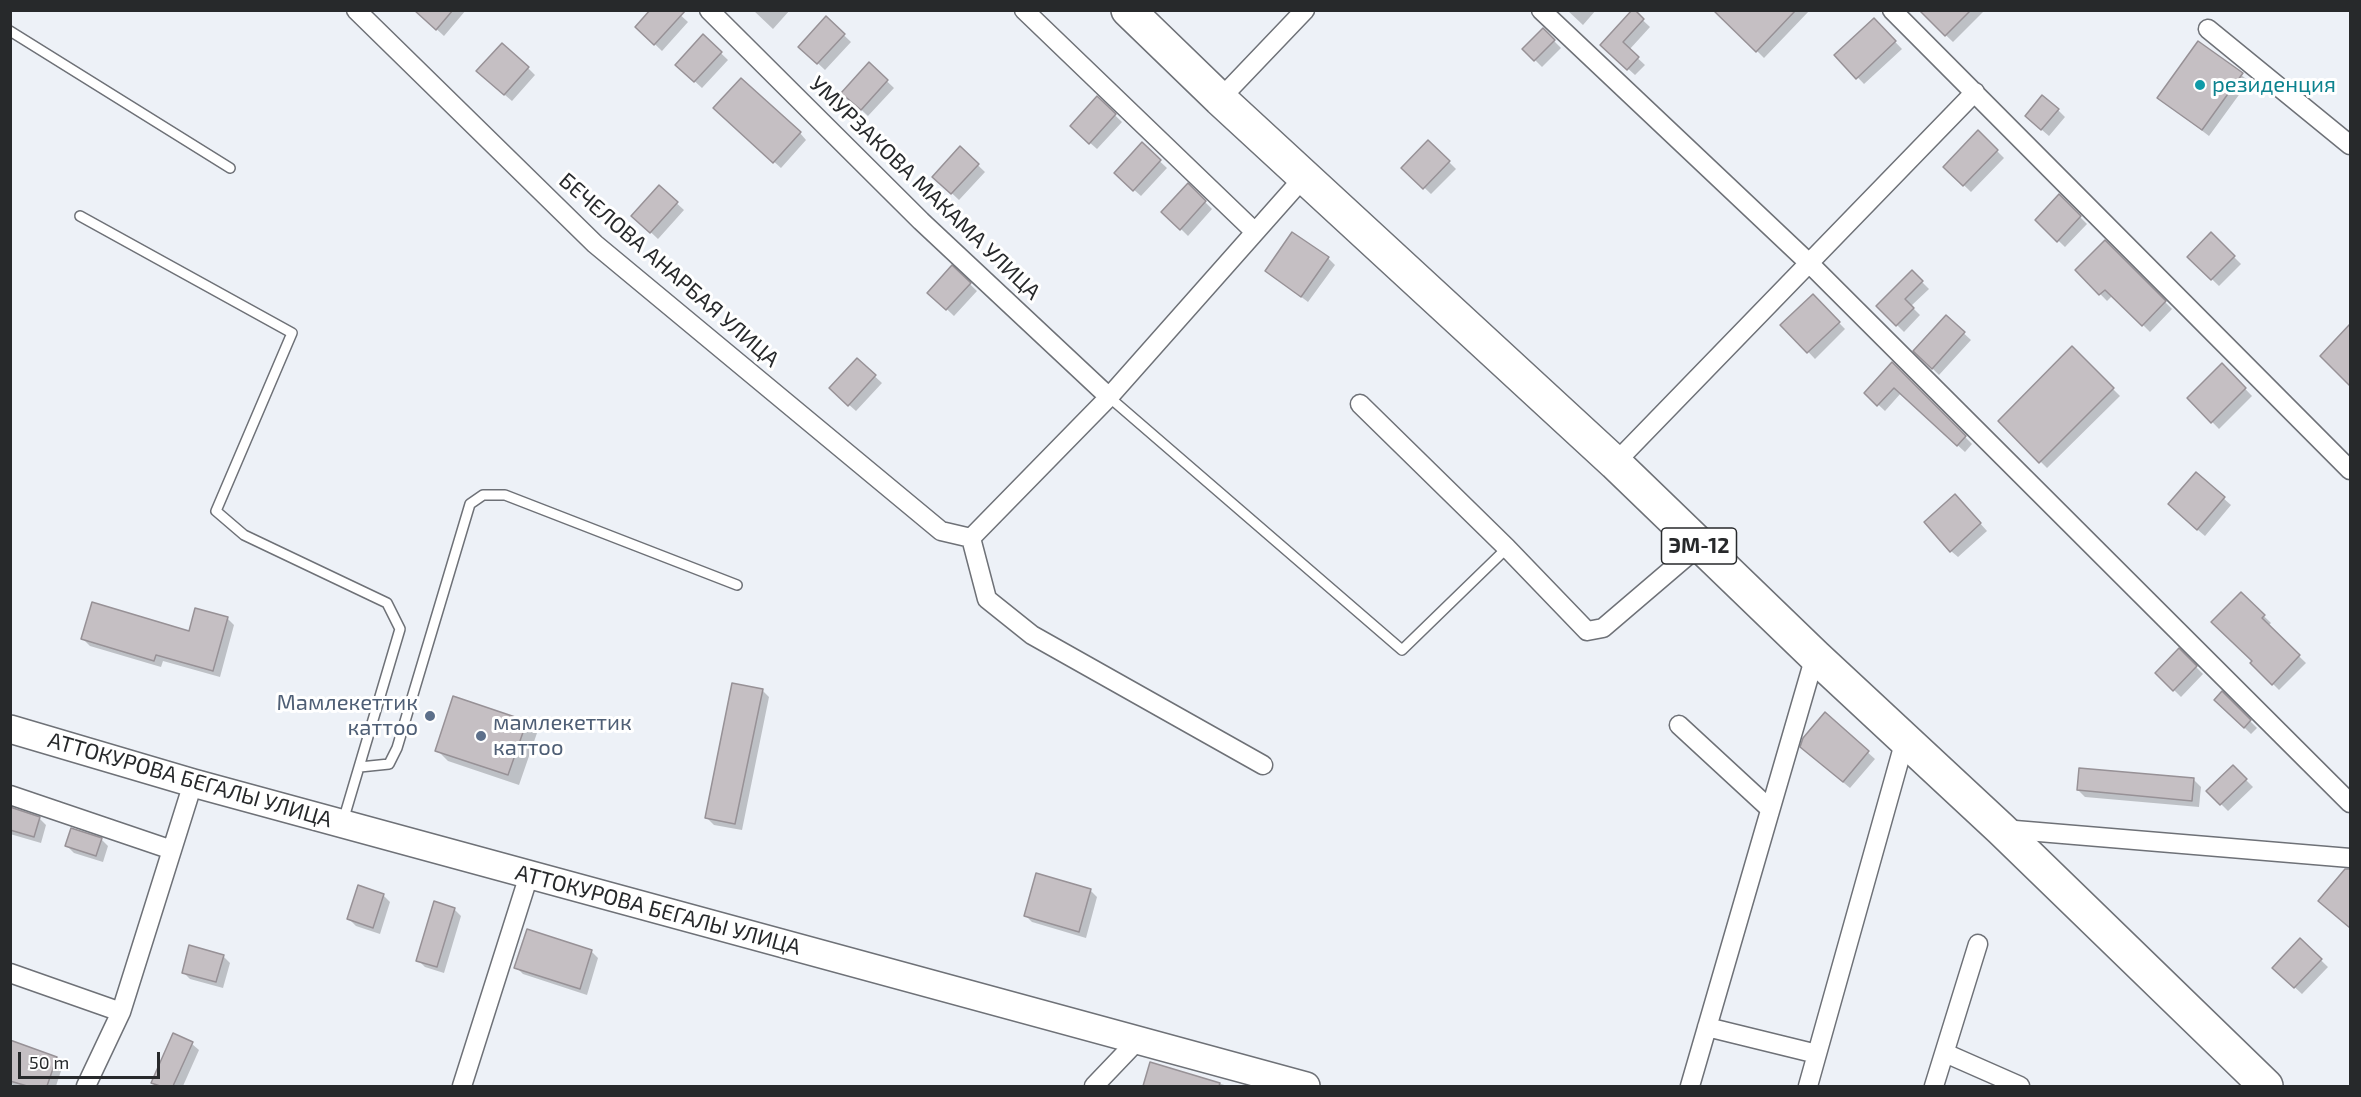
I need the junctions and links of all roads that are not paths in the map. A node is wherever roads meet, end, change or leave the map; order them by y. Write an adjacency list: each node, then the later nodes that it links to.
1 (356, 10): 22 (street, БЕЧЕЛОВА АНАРБАЯ УЛИЦА)
2 (709, 10): 18 (street, УМУРЗАКОВА МАКАМА УЛИЦА)
3 (1024, 10): 16 (street)
4 (1128, 10): 11 (highway, ЭМ-12)
5 (1305, 10): 11 (street)
6 (1541, 10): 17 (street)
7 (1892, 10): 10 (street)
8 (2208, 29): 12 (street)
9 (10, 31): 13 (lane)
10 (1975, 92): 17 (street); 21 (street)
11 (1220, 99): 14 (highway, ЭМ-12)
12 (2350, 145)
13 (230, 168)
14 (1304, 177): 16 (street); 20 (highway, ЭМ-12)
15 (80, 216): 31 (lane)
16 (1255, 232): 18 (street)
17 (1810, 264): 20 (street); 34 (street)
18 (1109, 397): 22 (street); 24 (lane)
19 (1360, 404): 24 (street)
20 (1615, 463): 23 (highway, ЭМ-12)
21 (2350, 470)
22 (971, 538): 30 (street)
23 (1699, 546): 24 (street); 26 (highway, ЭМ-12)
24 (1507, 548)
25 (737, 585): 31 (lane)
26 (1815, 656): 29 (highway, ЭМ-12); 35 (street)
27 (1679, 725): 35 (street)
28 (10, 729): 32 (main road, АТТОКУРОВА БЕГАЛЫ УЛИЦА)
29 (1905, 740): 37 (highway, ЭМ-12); 47 (street)
30 (1263, 765)
31 (360, 767): 36 (lane)
32 (193, 783): 36 (main road, АТТОКУРОВА БЕГАЛЫ УЛИЦА); 38 (street)
33 (10, 795): 38 (street)
34 (2350, 803)
35 (1770, 809): 44 (street)
36 (343, 824): 40 (main road, АТТОКУРОВА БЕГАЛЫ УЛИЦА)
37 (2001, 829): 39 (street); 56 (highway, ЭМ-12)
38 (172, 850): 43 (street)
39 (2350, 858)
40 (529, 875): 45 (main road, АТТОКУРОВА БЕГАЛЫ УЛИЦА); 49 (street)
41 (1978, 944): 46 (street)
42 (10, 973): 43 (street)
43 (121, 1012): 48 (street)
44 (1707, 1027): 47 (street); 52 (street)
45 (1137, 1041): 50 (street); 51 (main road, АТТОКУРОВА БЕГАЛЫ УЛИЦА)
46 (1945, 1053): 54 (street); 55 (street)
47 (1817, 1054): 53 (street)
48 (86, 1086)
49 (462, 1086)
50 (1094, 1086)
51 (1306, 1086)
52 (1690, 1086)
53 (1808, 1086)
54 (1934, 1086)
55 (2020, 1086)
56 (2266, 1086)

